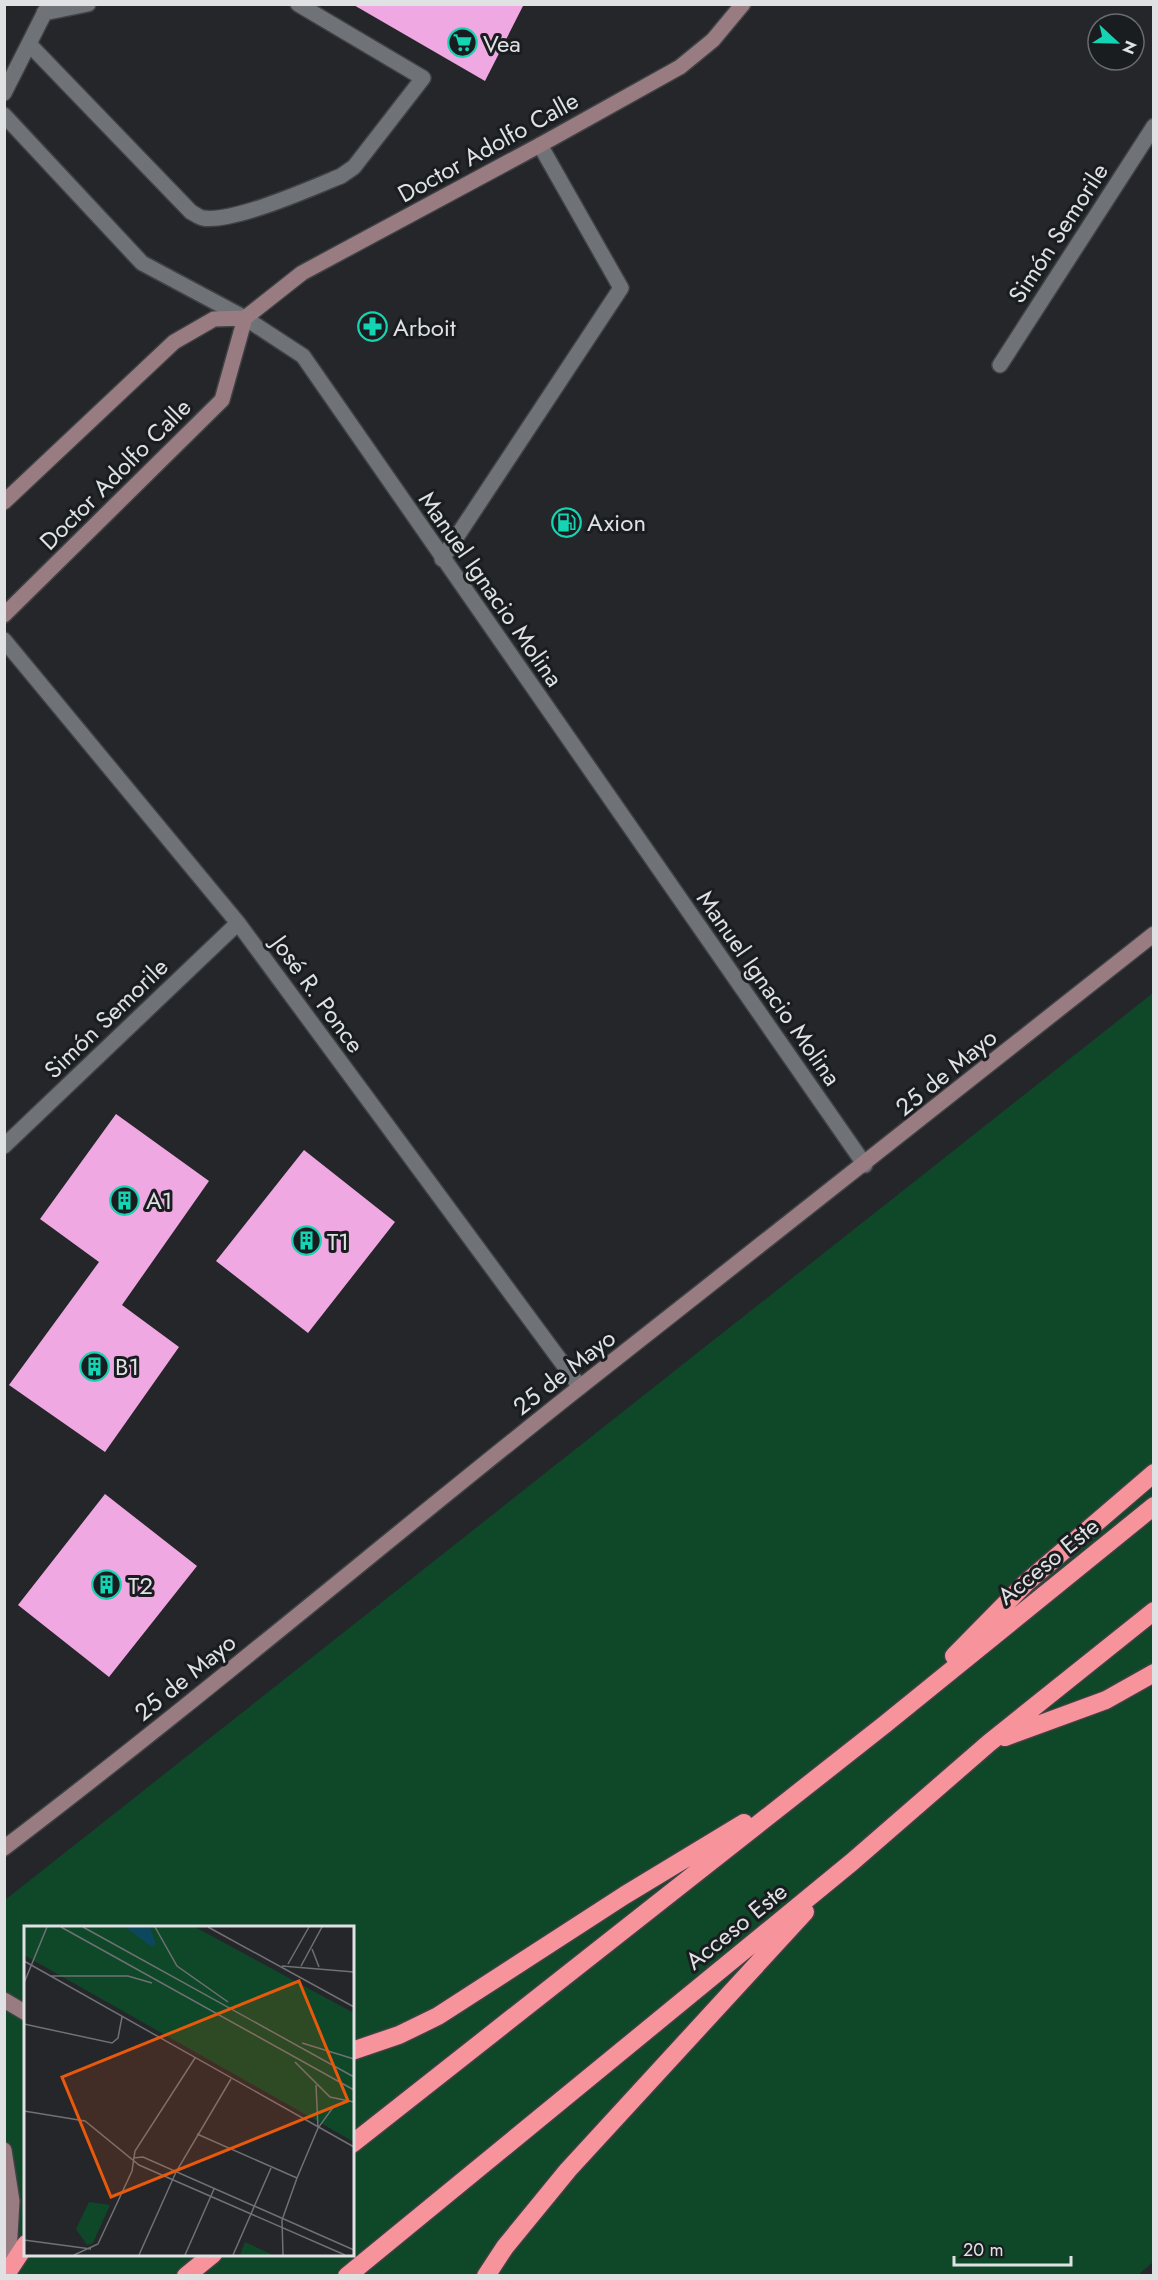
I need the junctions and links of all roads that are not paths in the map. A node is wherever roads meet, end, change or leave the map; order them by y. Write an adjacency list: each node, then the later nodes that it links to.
1 (88, 4): 4 (street)
2 (298, 4): 5 (street)
3 (743, 4): 9 (street, Doctor Adolfo Calle)
4 (46, 9): 5 (street)
5 (29, 44): 6 (street)
6 (4, 93)
7 (4, 115): 10 (street, Manuel Ignacio Molina)
8 (1154, 126): 11 (street, Simón Semorile)
9 (540, 146): 10 (street, Doctor Adolfo Calle); 13 (street)
10 (245, 318): 12 (street); 13 (street, Manuel Ignacio Molina); 14 (street, Doctor Adolfo Calle)
11 (1000, 365)
12 (4, 502)
13 (442, 559): 19 (street, Manuel Ignacio Molina)
14 (4, 615)
15 (4, 640): 16 (street, José R. Ponce)
16 (238, 923): 18 (street, Simón Semorile); 20 (street, José R. Ponce)
17 (1154, 934): 19 (street, 25 de Mayo)
18 (4, 1146)
19 (865, 1165): 20 (street, 25 de Mayo)
20 (580, 1387): 28 (street, 25 de Mayo)
21 (1154, 1473): 25 (highway)
22 (1154, 1506): 25 (highway, Acceso Este)
23 (1154, 1611): 26 (highway, Acceso Este)
24 (1154, 1673): 26 (highway)
25 (884, 1725): 27 (highway, Acceso Este)
26 (989, 1743): 29 (highway, Acceso Este)
27 (812, 1782): 32 (highway); 33 (highway, Acceso Este)
28 (4, 1848)
29 (852, 1862): 39 (highway, Acceso Este); 40 (highway)
30 (4, 2000): 31 (street)
31 (24, 2012)
32 (354, 2050)
33 (354, 2142)
34 (4, 2150): 37 (street)
35 (24, 2247): 37 (highway)
36 (211, 2256): 38 (highway)
37 (6, 2273)
38 (186, 2276)
39 (347, 2276)
40 (486, 2276)

